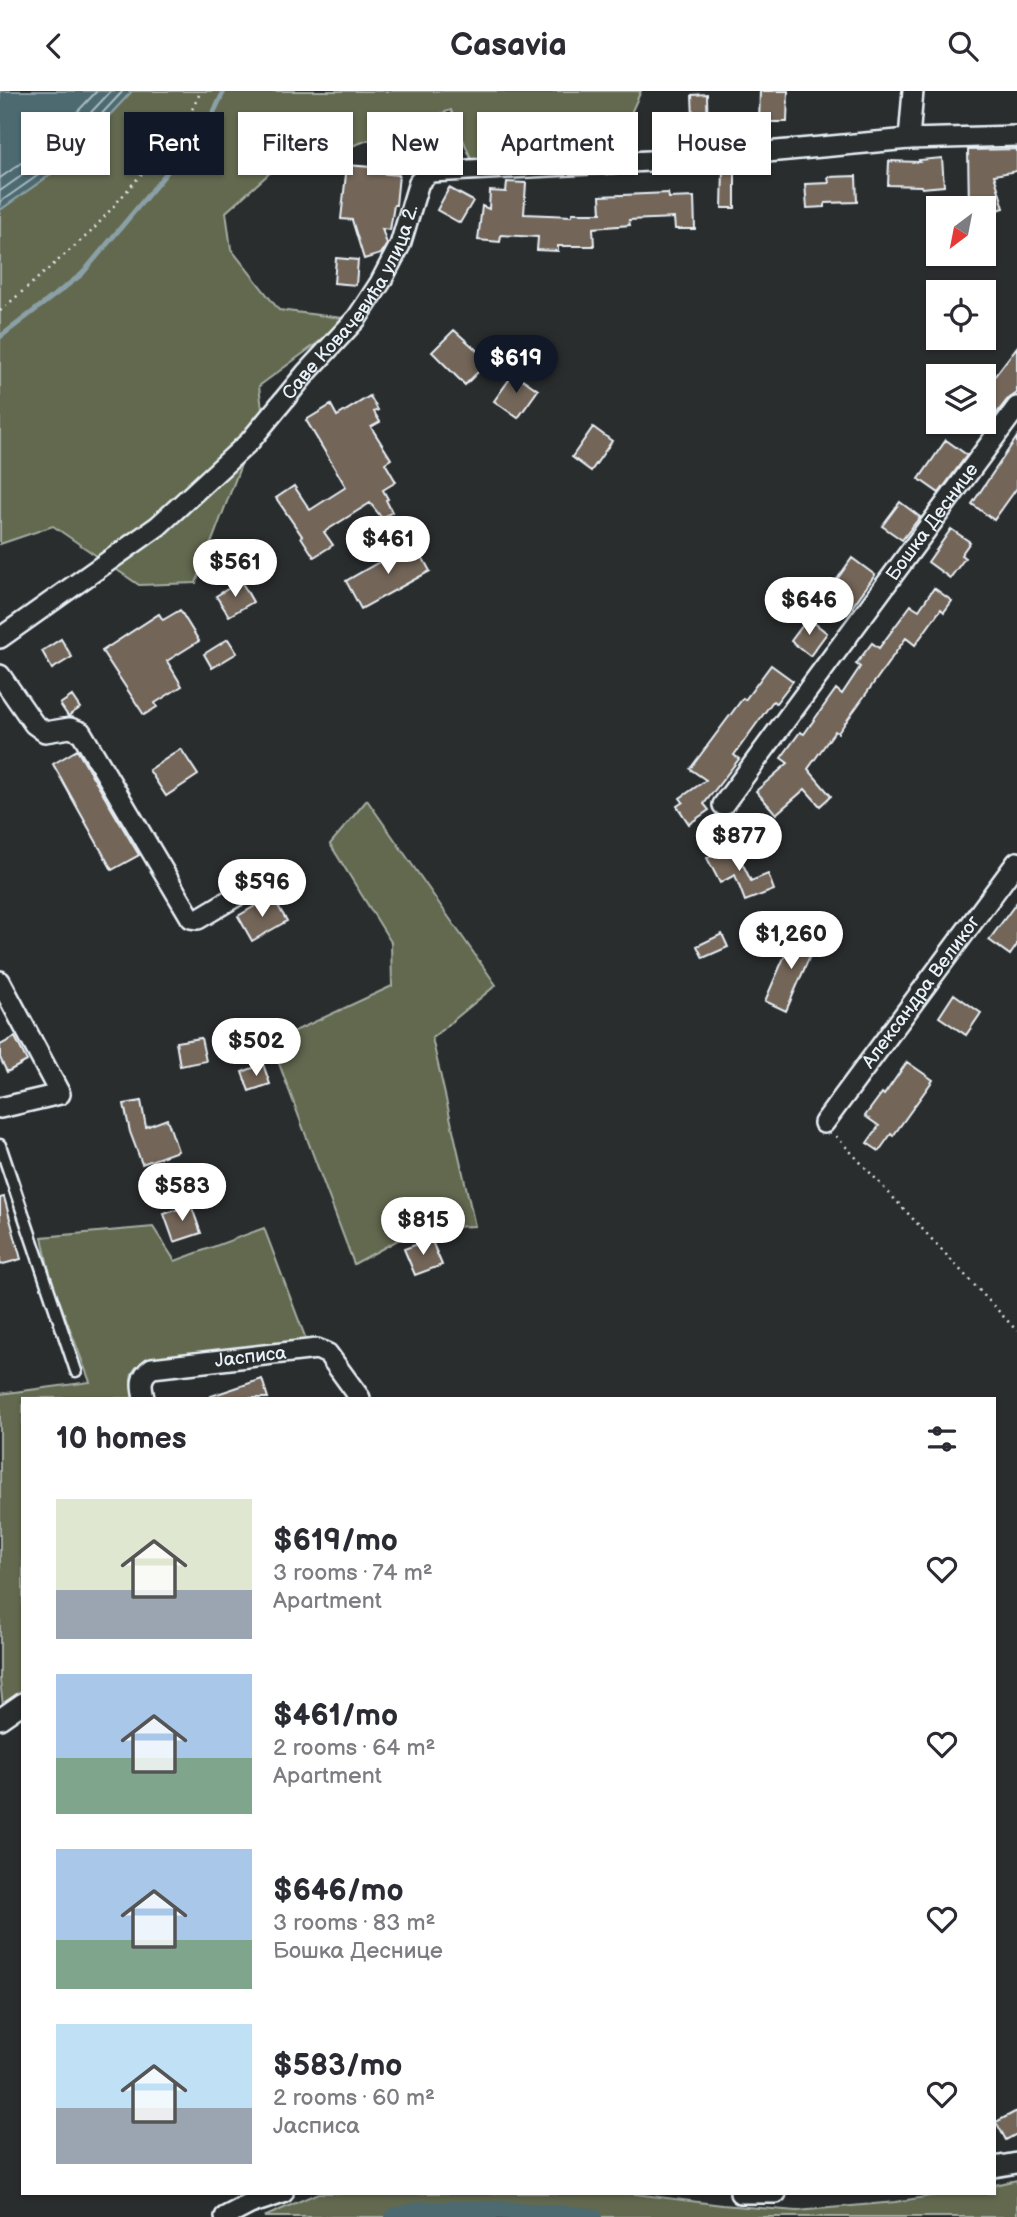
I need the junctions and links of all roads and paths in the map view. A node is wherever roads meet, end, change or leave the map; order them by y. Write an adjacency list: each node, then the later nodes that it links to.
1 (201, 91): 5 (path)
2 (913, 91): 4 (street)
3 (1017, 136): 4 (street, Саве Ковачевића улица 2.)
4 (909, 139): 7 (street, Саве Ковачевића улица 2.)
5 (0, 311)
6 (1017, 407): 9 (street, Бошка Деснице)
7 (0, 638)
8 (0, 675): 11 (street)
9 (723, 805)
10 (1017, 862): 14 (street, Александра Великог)
11 (253, 886)
12 (0, 981): 13 (street)
13 (0, 1108)
14 (824, 1123): 16 (path)
15 (0, 1145): 17 (lane)
16 (1017, 1331)
17 (76, 1371)
18 (144, 1397): 19 (street, Јасписа)
19 (359, 1397)
20 (21, 1704): 21 (street)
21 (0, 1719)
22 (1017, 2163): 23 (street)
23 (996, 2167)
24 (278, 2195): 25 (street)
25 (225, 2217)

